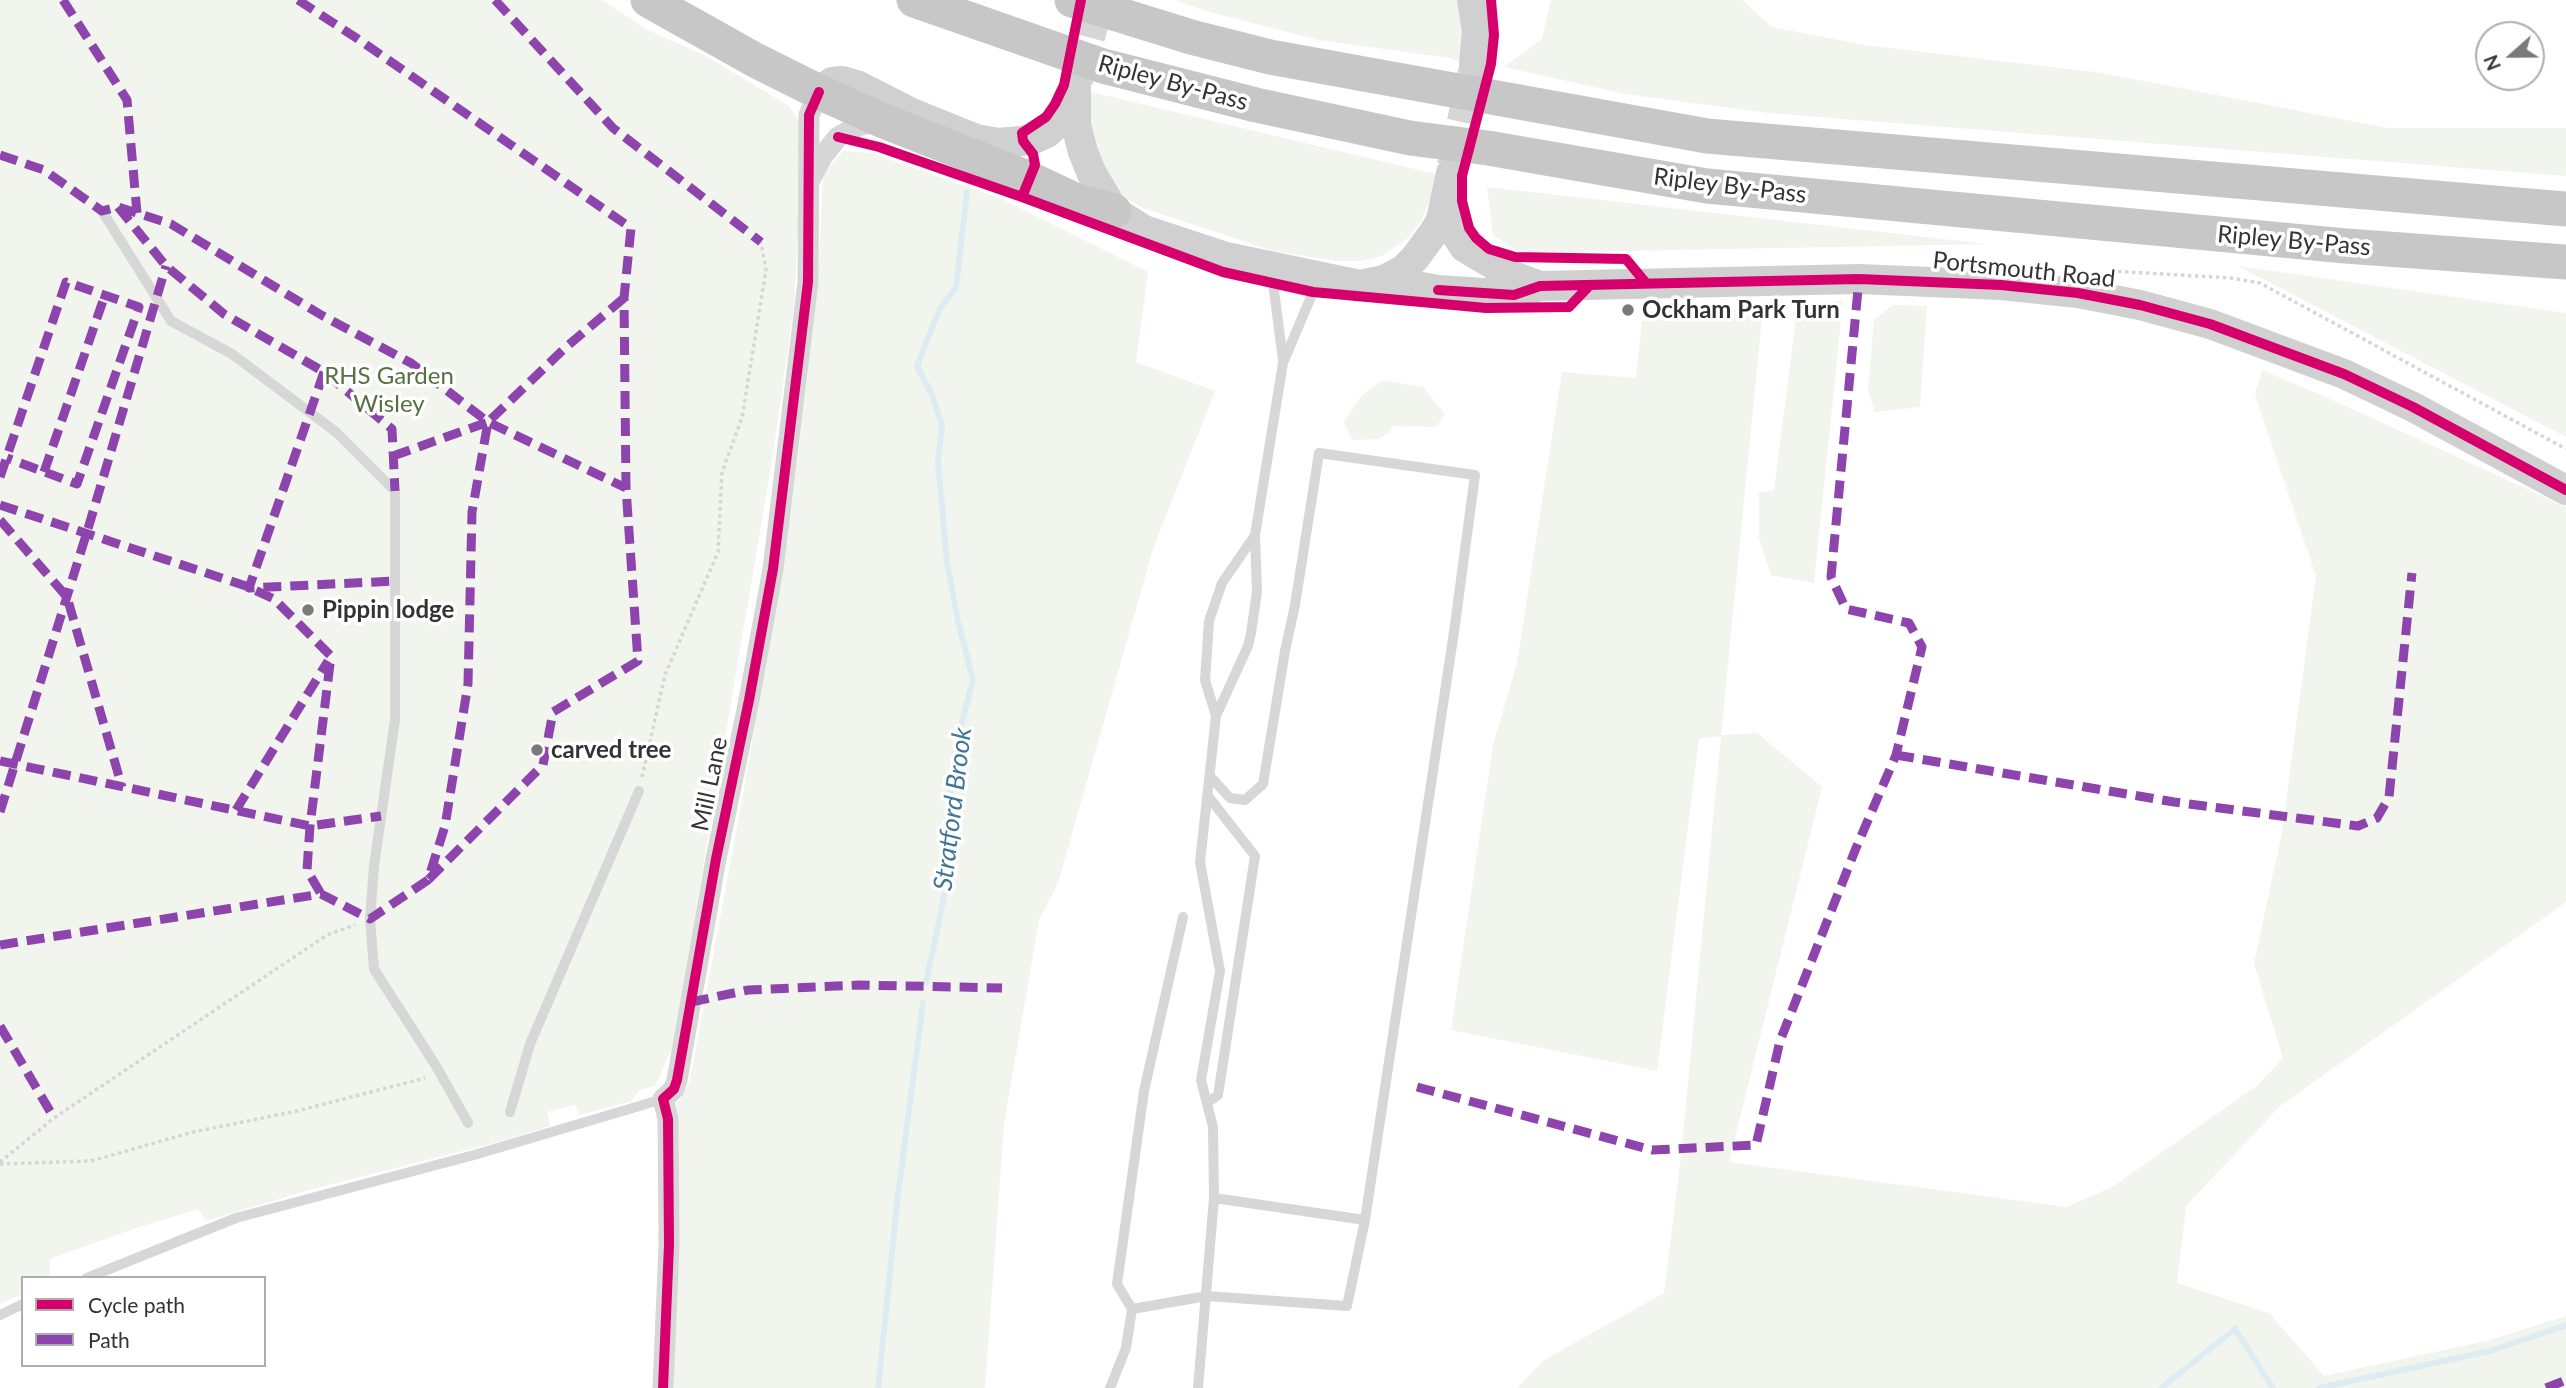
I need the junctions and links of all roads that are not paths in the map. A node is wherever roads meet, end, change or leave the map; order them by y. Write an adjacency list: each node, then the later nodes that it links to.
1 (648, 0): 6 (highway)
2 (914, 0): 14 (highway, Ripley By-Pass)
3 (1072, 0): 11 (highway, Ripley By-Pass)
4 (1472, 0): 5 (main road)
5 (1474, 64)
6 (818, 92): 7 (highway); 9 (street, Mill Lane); 13 (main road)
7 (886, 121): 9 (street, Mill Lane); 13 (highway)
8 (1451, 173): 10 (main road)
9 (809, 183): 27 (street, Mill Lane)
10 (1444, 207): 16 (main road); 18 (main road, Portsmouth Road)
11 (2566, 209)
12 (102, 211): 30 (lane)
13 (1114, 211): 15 (main road)
14 (2566, 262)
15 (1268, 267): 17 (main road); 19 (lane)
16 (1384, 280): 17 (main road); 18 (main road, Portsmouth Road)
17 (1331, 281): 19 (lane)
18 (1540, 286): 20 (main road, Portsmouth Road)
19 (1283, 363): 21 (lane)
20 (2566, 490)
21 (1255, 535): 22 (lane); 22 (lane)
22 (1216, 716): 23 (lane)
23 (1210, 776): 25 (lane); 32 (lane)
24 (639, 790): 29 (lane)
25 (1208, 796): 28 (lane); 28 (lane)
26 (1183, 917): 36 (lane)
27 (663, 1099): 33 (lane); 38 (street)
28 (1207, 1102): 31 (lane)
29 (510, 1112)
30 (468, 1123)
31 (1214, 1198): 32 (lane); 34 (lane)
32 (1365, 1220): 34 (lane)
33 (92, 1276)
34 (1207, 1296): 36 (lane); 40 (lane)
35 (21, 1305): 37 (lane)
36 (1132, 1309): 39 (lane)
37 (0, 1315)
38 (663, 1388)
39 (1110, 1388)
40 (1198, 1388)

